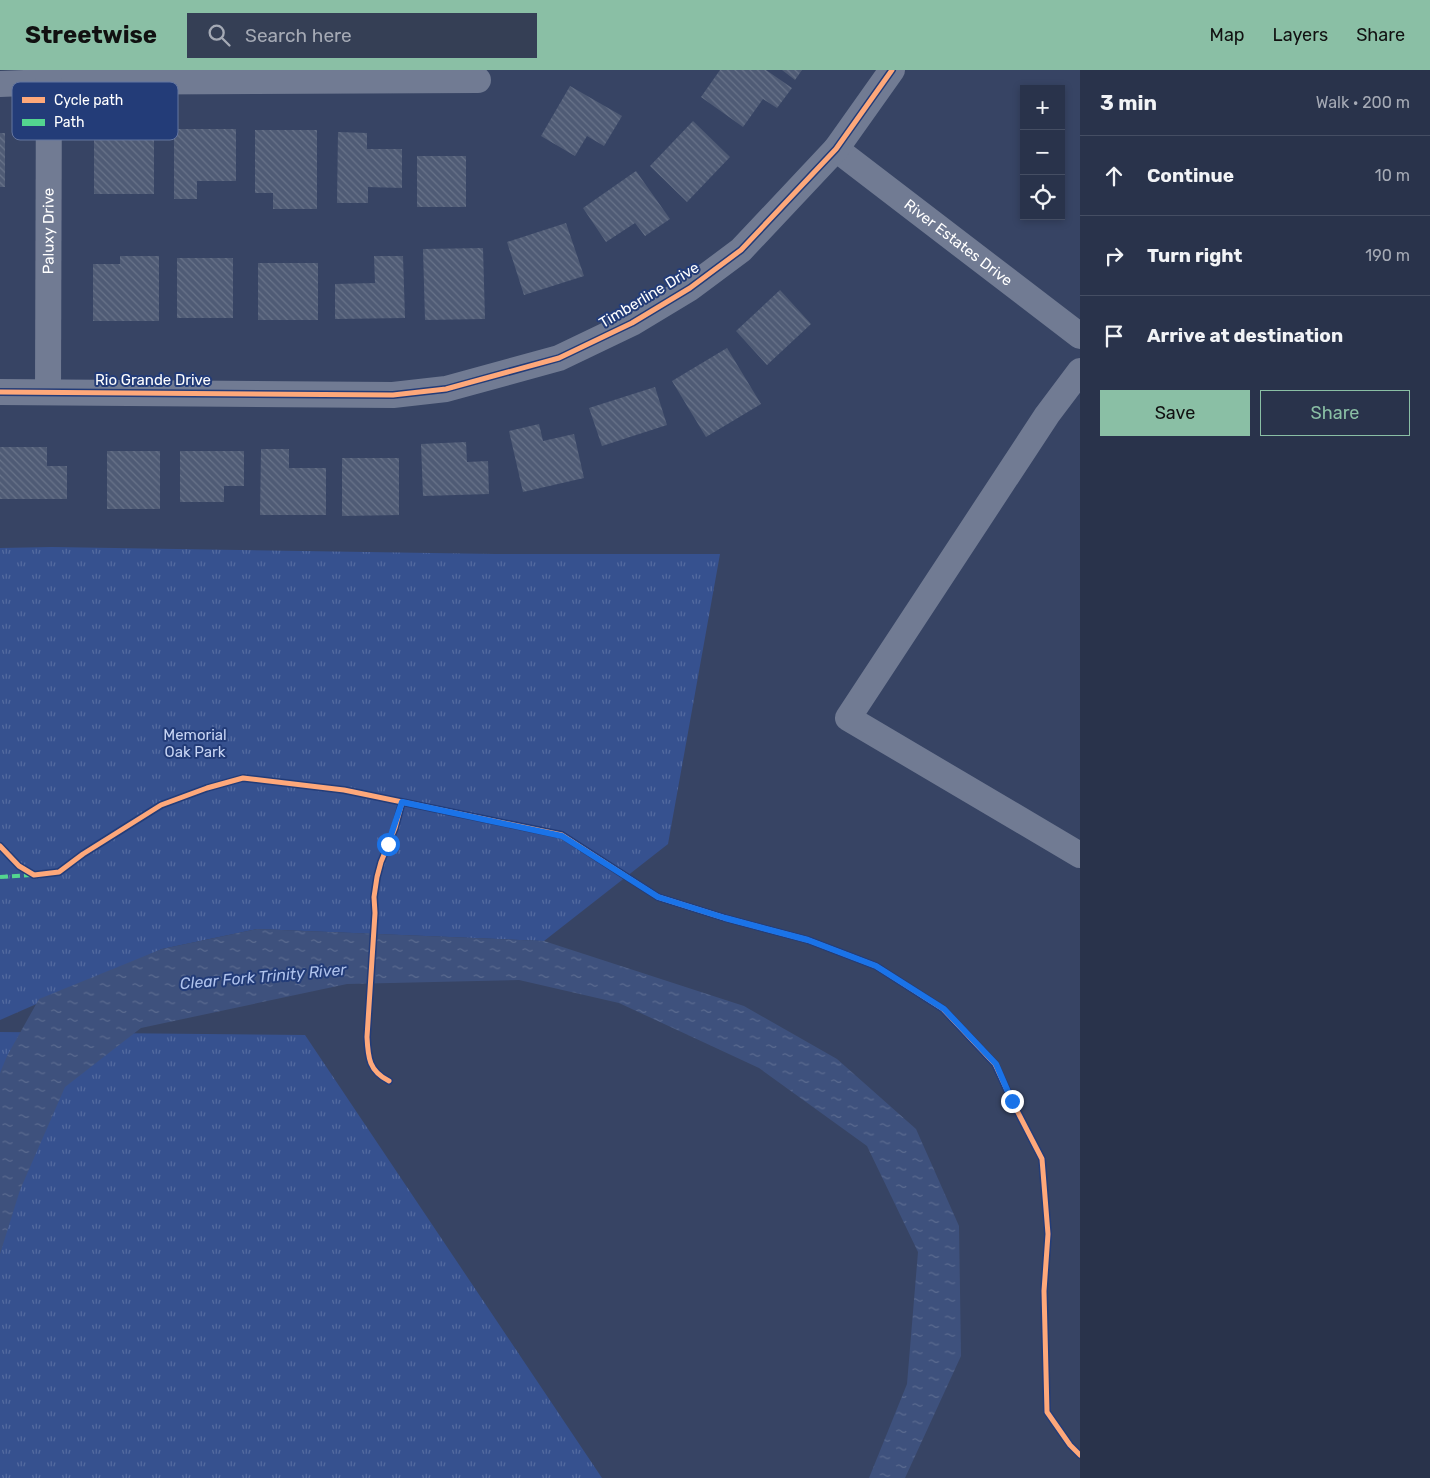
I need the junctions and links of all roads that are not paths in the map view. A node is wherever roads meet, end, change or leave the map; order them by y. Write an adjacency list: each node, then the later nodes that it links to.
1 (892, 70): 6 (street, Timberline Drive)
2 (49, 76): 3 (street); 4 (street)
3 (478, 80)
4 (12, 82)
5 (49, 140): 10 (street, Paluxy Drive)
6 (836, 149): 7 (street, River Estates Drive); 11 (street, Timberline Drive)
7 (1080, 336)
8 (1080, 372): 12 (street)
9 (0, 392): 10 (street, Rio Grande Drive)
10 (48, 392): 11 (street, Rio Grande Drive)
11 (306, 393)
12 (1080, 855)

